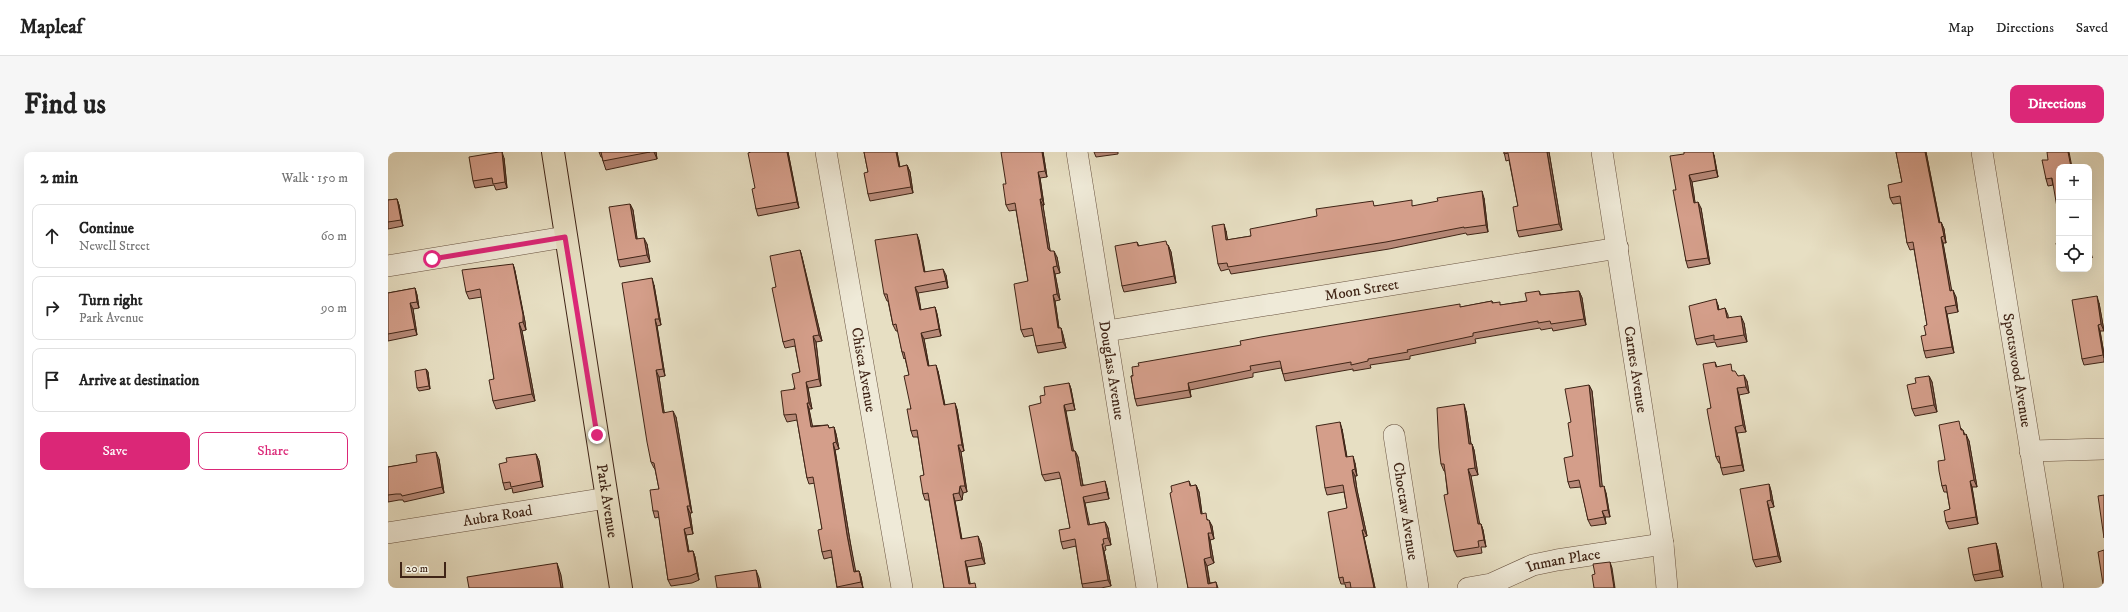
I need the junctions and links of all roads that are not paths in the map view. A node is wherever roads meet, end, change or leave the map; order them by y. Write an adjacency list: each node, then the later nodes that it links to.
1 (553, 152): 6 (main road, Park Avenue)
2 (826, 152): 17 (street, Chisca Avenue)
3 (1077, 152): 9 (street, Douglass Avenue)
4 (1602, 152): 7 (street, Carnes Avenue)
5 (1982, 152): 12 (street, Spottswood Avenue)
6 (565, 237): 8 (street); 13 (main road, Park Avenue)
7 (1618, 248): 9 (street, Moon Street); 15 (street, Carnes Avenue)
8 (388, 266)
9 (1106, 331): 18 (street, Douglass Avenue)
10 (1394, 434): 19 (street, Choctaw Avenue)
11 (2104, 449): 12 (street)
12 (2030, 451): 22 (street, Spottswood Avenue)
13 (607, 498): 14 (street, Aubra Road); 16 (main road, Park Avenue)
14 (388, 533)
15 (1663, 544): 20 (street, Inman Place); 21 (street, Carnes Avenue)
16 (620, 588)
17 (902, 588)
18 (1147, 588)
19 (1418, 588)
20 (1468, 588)
21 (1667, 588)
22 (2053, 588)

